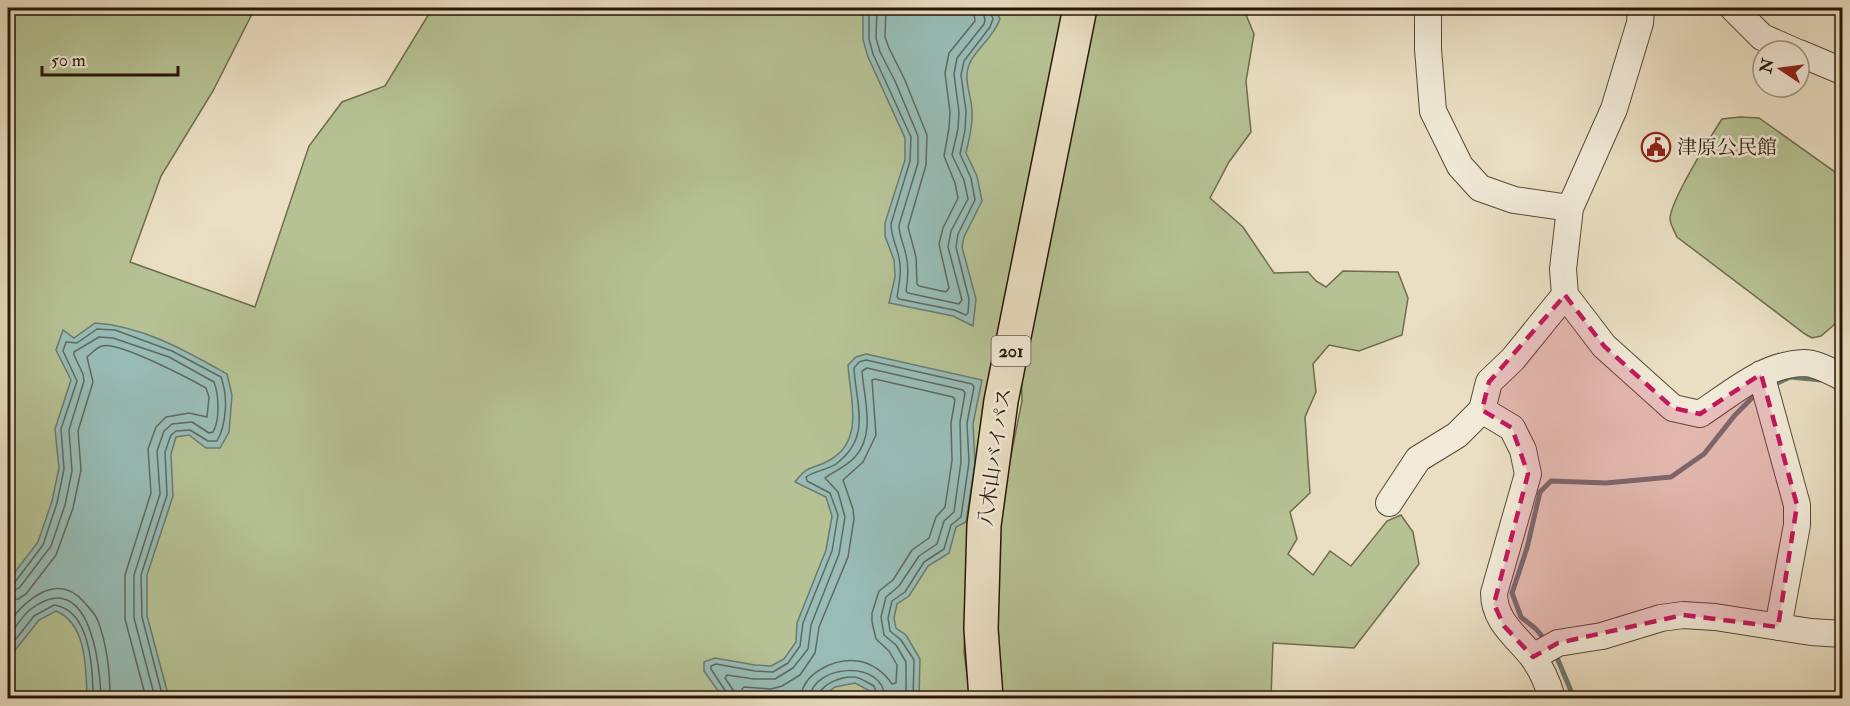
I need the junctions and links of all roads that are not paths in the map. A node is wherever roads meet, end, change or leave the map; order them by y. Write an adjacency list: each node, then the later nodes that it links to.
1 (1080, 8): 17 (highway, 八木山バイパス / 201)
2 (1428, 8): 8 (street)
3 (1641, 8): 8 (street)
4 (1732, 8): 5 (street)
5 (1767, 39)
6 (1811, 58): 7 (street)
7 (1842, 71)
8 (1570, 208): 9 (street)
9 (1565, 295): 11 (street); 12 (street)
10 (1842, 377): 11 (street)
11 (1764, 383): 14 (street)
12 (1482, 410): 13 (street); 16 (street)
13 (1389, 503)
14 (1778, 627): 15 (street); 16 (street)
15 (1842, 634)
16 (1542, 652): 18 (street)
17 (986, 699)
18 (1552, 699)

